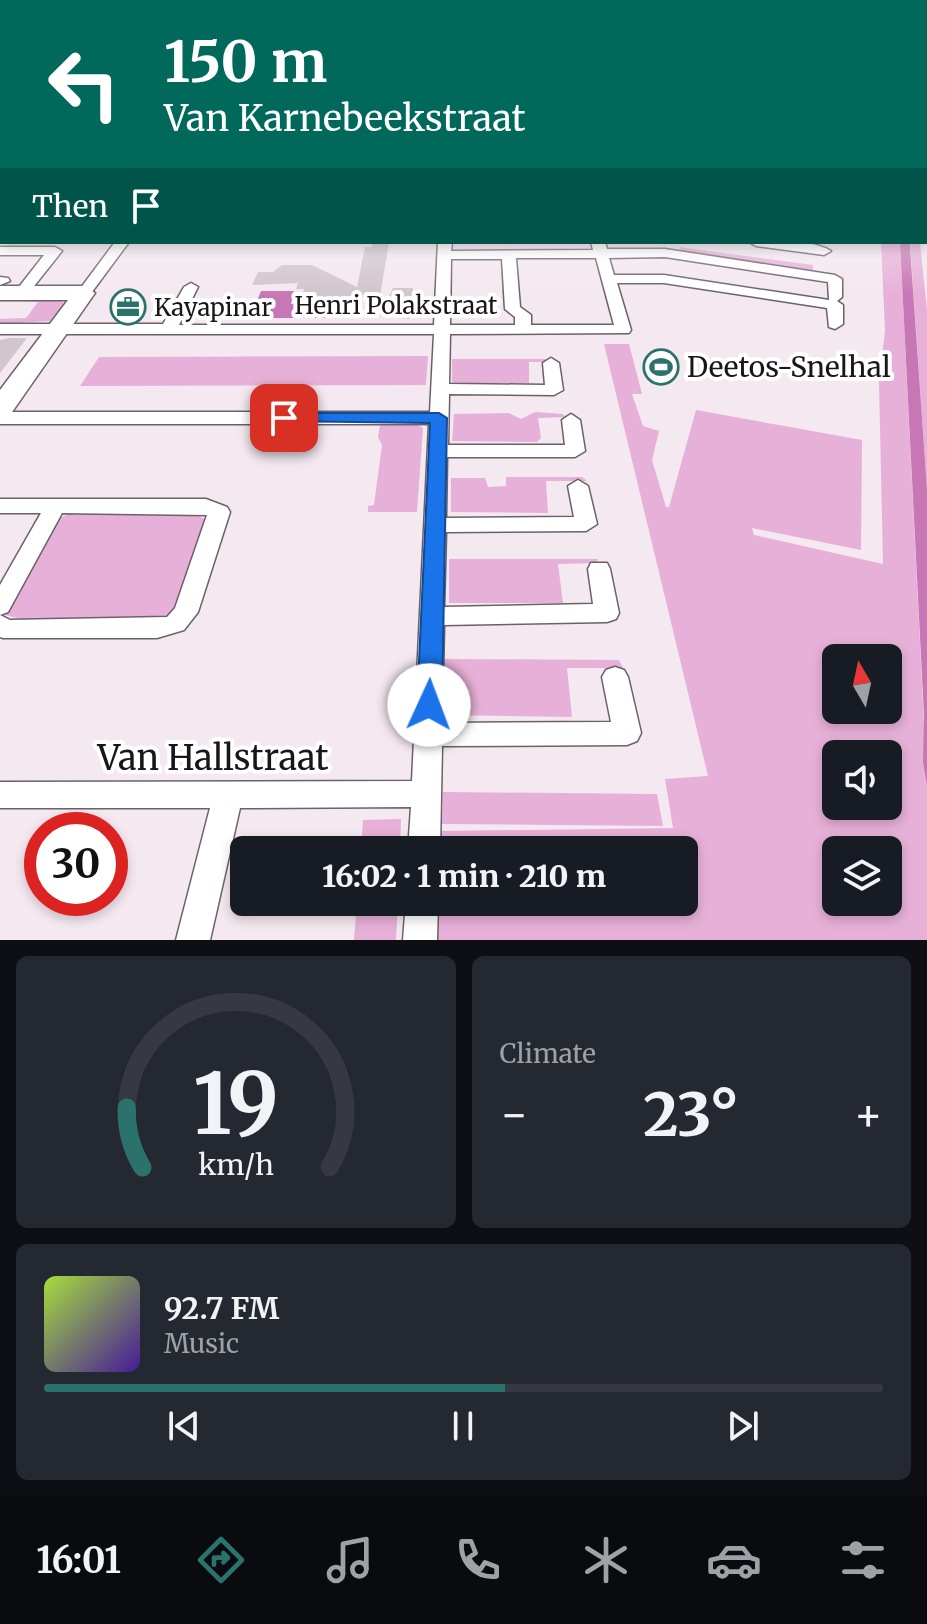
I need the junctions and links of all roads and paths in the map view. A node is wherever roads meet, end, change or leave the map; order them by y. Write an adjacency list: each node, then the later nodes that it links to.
1 (121, 244): 13 (street)
2 (790, 244): 3 (street)
3 (825, 246): 9 (street)
4 (667, 248): 6 (street); 9 (street)
5 (444, 249): 8 (street); 16 (street)
6 (600, 249): 8 (street); 10 (street)
7 (0, 251): 11 (street)
8 (509, 256): 20 (street)
9 (820, 276): 14 (street)
10 (608, 279): 14 (street); 20 (street, Henri Polakstraat)
11 (6, 287): 13 (street)
12 (191, 287): 19 (street)
13 (84, 293): 18 (street)
14 (835, 301): 15 (street)
15 (835, 324)
16 (439, 328): 19 (street, Henri Polakstraat); 20 (street, Henri Polakstraat); 22 (street)
17 (0, 329): 18 (street, Henri Polakstraat)
18 (59, 329): 19 (street, Henri Polakstraat); 23 (street)
19 (169, 329)
20 (523, 330)
21 (551, 363): 22 (street)
22 (440, 389): 25 (street)
23 (0, 409)
24 (0, 418): 25 (street)
25 (439, 418): 27 (street)
26 (571, 420): 27 (street)
27 (438, 451): 31 (street)
28 (578, 486): 31 (street)
29 (0, 506): 30 (street)
30 (55, 506): 33 (street); 35 (street)
31 (435, 525): 34 (street)
32 (599, 569): 34 (street)
33 (0, 606)
34 (432, 616): 37 (street)
35 (0, 624)
36 (615, 677): 37 (street)
37 (428, 735): 39 (street)
38 (228, 794): 39 (street, Van Hallstraat); 40 (street, Van Hallstraat); 43 (street)
39 (427, 794): 41 (street)
40 (0, 795)
41 (425, 836)
42 (421, 916): 44 (street)
43 (193, 940)
44 (420, 940)

